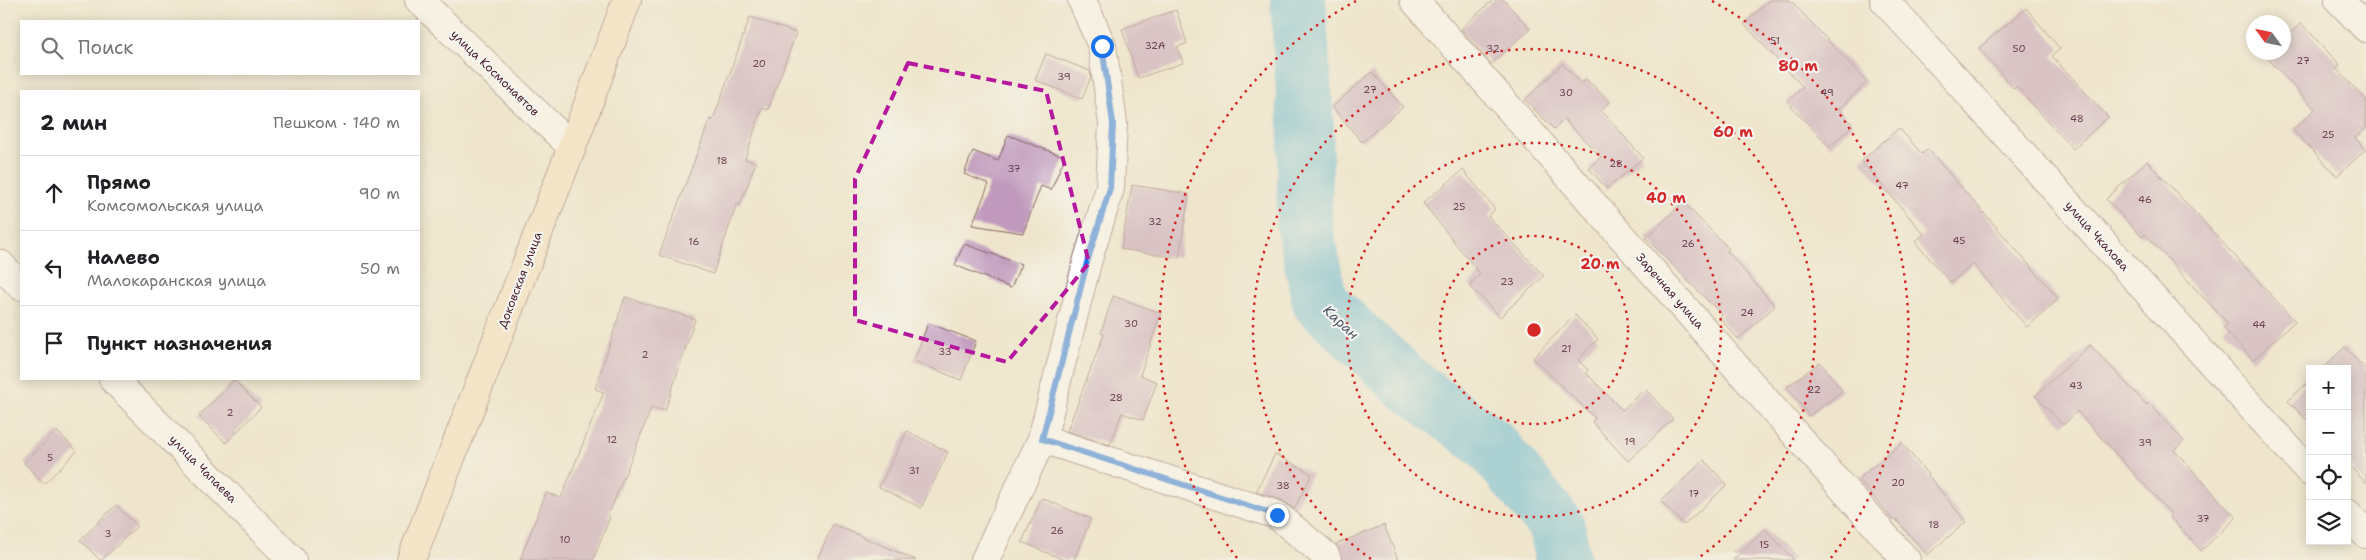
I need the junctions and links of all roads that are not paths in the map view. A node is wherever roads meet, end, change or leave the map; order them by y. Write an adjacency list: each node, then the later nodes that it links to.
1 (419, 0): 8 (street, улица Космонавтов)
2 (627, 0): 8 (main road, Доковская улица)
3 (1082, 0): 12 (street)
4 (1414, 0): 20 (street, Заречная улица)
5 (1884, 0): 13 (street, улица Чкалова)
6 (2339, 0): 7 (street)
7 (2366, 28)
8 (572, 147): 17 (main road, Доковская улица)
9 (0, 264): 10 (street)
10 (20, 285)
11 (114, 380): 16 (street, улица Чапаева)
12 (1042, 439): 18 (street); 19 (street)
13 (2306, 468)
14 (2351, 517): 15 (street)
15 (2366, 534)
16 (292, 560)
17 (411, 560)
18 (985, 560)
19 (1327, 560)
20 (1906, 560)

